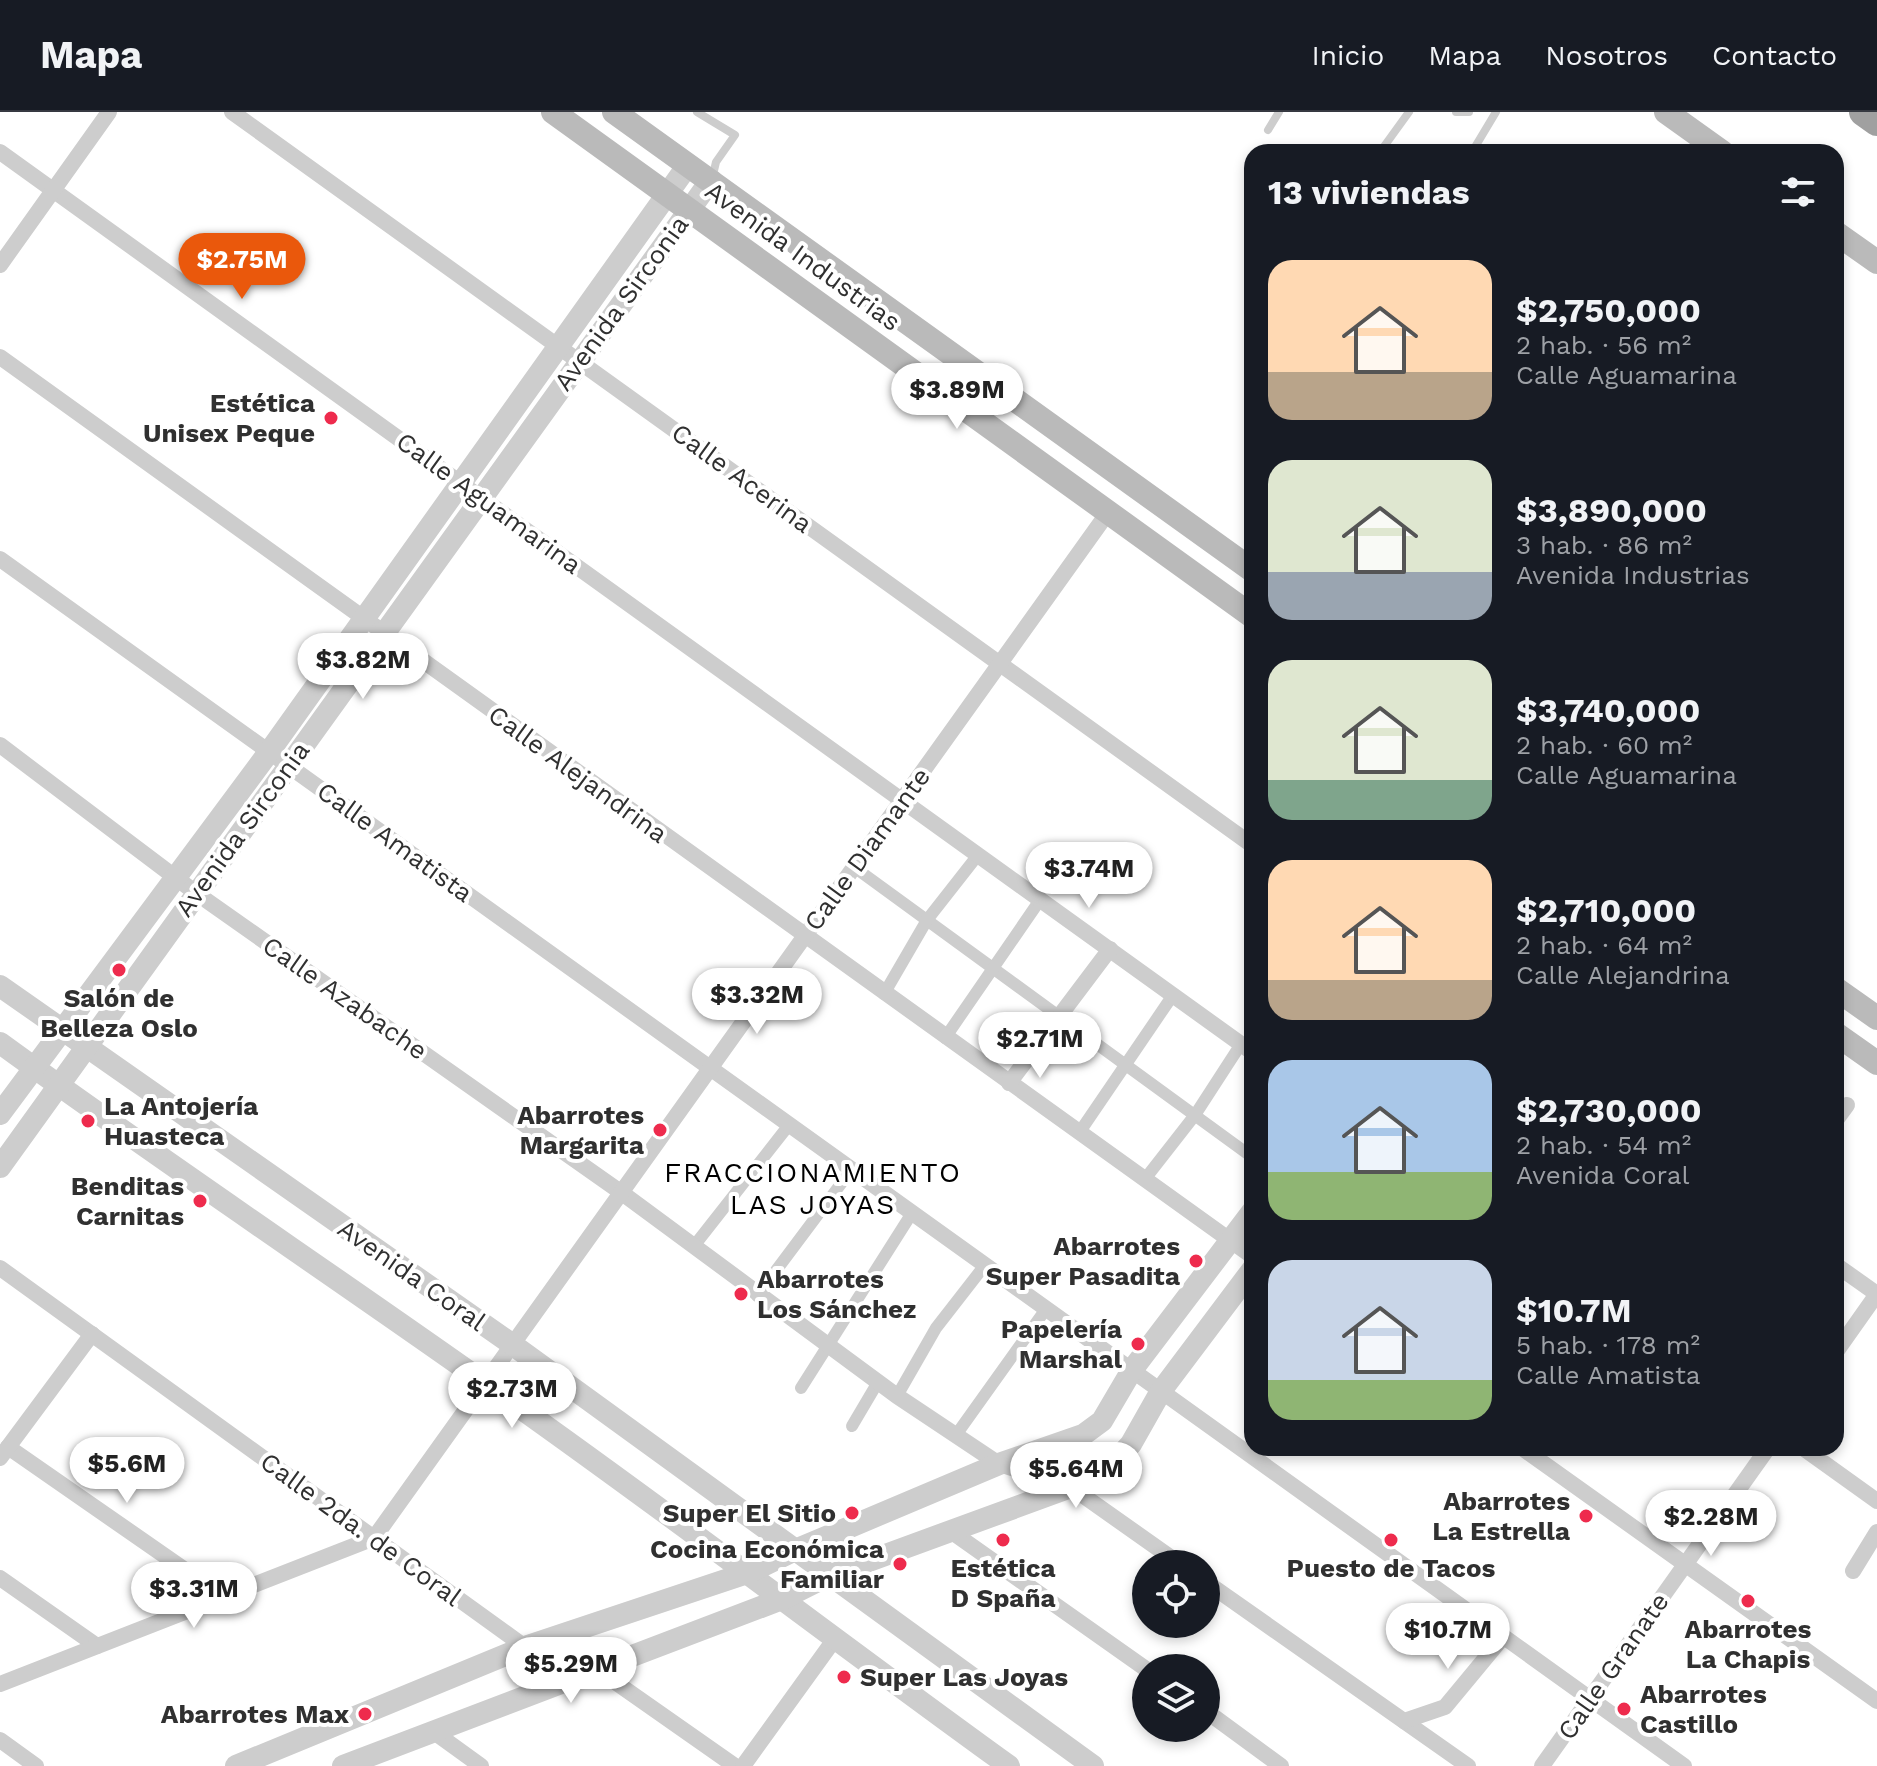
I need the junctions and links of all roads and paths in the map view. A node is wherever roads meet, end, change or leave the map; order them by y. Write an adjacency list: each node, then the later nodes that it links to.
1 (109, 112): 21 (street)
2 (232, 112): 27 (street, Calle Acerina)
3 (553, 112): 22 (main road, Avenida Industrias)
4 (614, 112): 19 (main road, Avenida Industrias)
5 (697, 112): 20 (lane)
6 (1279, 112): 14 (lane)
7 (1409, 112): 15 (lane)
8 (1456, 112): 9 (lane)
9 (1469, 112)
10 (1496, 112): 16 (lane)
11 (1666, 112): 17 (main road)
12 (1863, 112): 13 (highway)
13 (1877, 122)
14 (1268, 130)
15 (1386, 144)
16 (1477, 144)
17 (1711, 144)
18 (0, 152): 21 (street, Calle Aguamarina)
19 (688, 165): 20 (main road, Avenida Industrias); 22 (street, Avenida Sirconia)
20 (711, 180): 23 (street, Avenida Sirconia); 34 (main road, Avenida Industrias)
21 (53, 190): 26 (street); 30 (street, Calle Aguamarina)
22 (668, 193): 23 (main road, Avenida Industrias); 27 (street, Avenida Sirconia)
23 (689, 208): 29 (street, Avenida Sirconia); 32 (main road, Avenida Industrias)
24 (1844, 239): 25 (main road)
25 (1877, 262)
26 (0, 265)
27 (559, 347): 29 (street, Calle Acerina); 30 (street, Avenida Sirconia)
28 (0, 357): 36 (street, Calle Alejandrina)
29 (579, 361): 31 (street, Avenida Sirconia); 38 (street, Calle Acerina)
30 (461, 484): 31 (street, Calle Aguamarina); 36 (street, Avenida Sirconia)
31 (482, 498): 37 (street, Avenida Sirconia); 41 (street, Calle Aguamarina)
32 (1109, 511): 35 (main road, Avenida Industrias); 38 (street, Calle Diamante)
33 (0, 559): 40 (street, Calle Amatista)
34 (1244, 564)
35 (1244, 610)
36 (365, 617): 37 (street, Calle Alejandrina); 40 (street, Avenida Sirconia)
37 (384, 633): 40 (street, Avenida Sirconia); 49 (street, Calle Alejandrina)
38 (999, 663): 41 (street, Calle Diamante); 42 (street, Calle Acerina)
39 (0, 745): 45 (street, Calle Azabache)
40 (278, 758): 45 (street, Avenida Sirconia); 46 (street, Avenida Sirconia); 68 (street, Calle Amatista)
41 (902, 800): 43 (street, Calle Aguamarina); 44 (street, Calle Diamante)
42 (1244, 839)
43 (978, 855): 47 (street, Calle Aguamarina); 48 (street)
44 (854, 867): 48 (street); 49 (street, Calle Diamante)
45 (175, 876): 46 (street, Calle Azabache); 58 (street, Avenida Sirconia)
46 (196, 893): 63 (street, Avenida Sirconia); 81 (street, Calle Azabache)
47 (1040, 900): 50 (street, Calle Aguamarina); 51 (street)
48 (927, 920): 51 (street); 53 (street)
49 (804, 937): 53 (street, Calle Alejandrina); 68 (street, Calle Diamante)
50 (1110, 949): 54 (street, Calle Aguamarina); 56 (street)
51 (995, 970): 56 (street); 59 (street)
52 (0, 986): 58 (street, Avenida Coral)
53 (884, 994): 59 (street, Calle Alejandrina)
54 (1173, 995): 62 (street, Calle Aguamarina); 66 (street)
55 (1844, 995): 57 (main road)
56 (1060, 1017): 66 (street); 69 (street)
57 (1877, 1018)
58 (61, 1029): 63 (street, Avenida Coral); 67 (street, Avenida Sirconia)
59 (945, 1038): 69 (street, Calle Alejandrina)
60 (1844, 1040): 65 (main road)
61 (0, 1043): 67 (street, Avenida Coral)
62 (1244, 1046)
63 (86, 1047): 70 (street, Avenida Sirconia); 97 (street, Avenida Coral)
64 (1244, 1052): 74 (street, Calle Aguamarina)
65 (1877, 1063)
66 (1125, 1065): 74 (street); 76 (street)
67 (33, 1067): 70 (street, Avenida Coral); 73 (street, Avenida Sirconia)
68 (710, 1068): 75 (street, Calle Amatista); 81 (street, Calle Diamante)
69 (1009, 1083): 76 (street, Calle Alejandrina)
70 (60, 1085): 78 (street, Avenida Sirconia); 100 (street, Avenida Coral)
71 (1847, 1105): 72 (street)
72 (1844, 1109)
73 (0, 1114)
74 (1195, 1115): 77 (street); 80 (street)
75 (789, 1125): 79 (street, Calle Amatista); 85 (street)
76 (1079, 1133): 80 (street, Calle Alejandrina)
77 (1244, 1151)
78 (0, 1167)
79 (852, 1169): 82 (street, Calle Amatista); 92 (street)
80 (1145, 1179): 84 (street, Calle Alejandrina)
81 (622, 1193): 85 (street, Calle Azabache); 97 (street, Calle Diamante)
82 (912, 1213): 87 (street, Calle Amatista); 96 (street)
83 (1244, 1222): 84 (street)
84 (1230, 1240): 86 (street, Calle Alejandrina); 98 (street)
85 (694, 1246): 92 (street, Calle Azabache)
86 (1244, 1250)
87 (985, 1265): 93 (street, Calle Amatista); 103 (street)
88 (0, 1268): 94 (street, Calle 2da. de Coral)
89 (1844, 1271): 91 (street)
90 (1244, 1281): 102 (street)
91 (1877, 1294): 95 (street)
92 (757, 1296): 96 (street, Calle Azabache)
93 (1046, 1309): 98 (street, Calle Amatista); 105 (street)
94 (92, 1334): 107 (street); 117 (street, Calle 2da. de Coral)
95 (1844, 1341)
96 (827, 1344): 99 (street, Calle Azabache); 101 (street)
97 (513, 1345): 100 (street, Calle Diamante); 119 (street, Avenida Coral)
98 (1132, 1370): 102 (street, Calle Amatista); 112 (street)
99 (878, 1382): 103 (street, Calle Azabache); 104 (street)
100 (486, 1383): 117 (street, Calle Diamante); 122 (street, Avenida Coral)
101 (801, 1388)
102 (1161, 1391): 106 (street, Calle Amatista); 113 (street)
103 (897, 1396): 105 (street, Calle Azabache)
104 (852, 1426)
105 (956, 1435): 112 (street, Calle Azabache)
106 (1244, 1451)
107 (4, 1452): 126 (street)
108 (1251, 1456): 128 (street, Calle Amatista)
109 (1533, 1456): 120 (street)
110 (1762, 1456): 120 (street, Calle Granate)
111 (1814, 1456): 114 (street)
112 (999, 1464): 113 (street, Calle Azabache); 119 (street)
113 (1071, 1487): 115 (street); 118 (street, Calle Azabache)
114 (1877, 1501)
115 (952, 1532): 123 (street); 132 (street)
116 (1877, 1532): 121 (street)
117 (374, 1538): 126 (street); 131 (street, Calle 2da. de Coral)
118 (1160, 1550)
119 (793, 1551): 122 (street); 123 (street, Avenida Coral)
120 (1685, 1564): 135 (street, Calle Granate); 136 (street)
121 (1853, 1571)
122 (750, 1572): 127 (street, Avenida Coral); 131 (street)
123 (828, 1576): 127 (street); 148 (street, Avenida Coral)
124 (0, 1578): 130 (street)
125 (1220, 1592): 138 (street)
126 (224, 1597): 130 (street)
127 (782, 1599): 129 (street, Avenida Coral); 133 (street)
128 (1503, 1637): 135 (street, Calle Amatista); 138 (street)
129 (834, 1640): 146 (street); 147 (street, Avenida Coral)
130 (97, 1646): 134 (street)
131 (525, 1647): 133 (street, Calle 2da. de Coral); 142 (street)
132 (1132, 1659)
133 (598, 1670): 139 (street); 145 (street, Calle 2da. de Coral)
134 (0, 1684)
135 (1590, 1699): 151 (street, Calle Granate); 152 (street, Calle Amatista)
136 (1877, 1701)
137 (1220, 1721): 149 (street)
138 (1404, 1721): 150 (street)
139 (434, 1732): 143 (street); 144 (street)
140 (0, 1740): 141 (street)
141 (36, 1766)
142 (236, 1766)
143 (343, 1766)
144 (481, 1766)
145 (735, 1766)
146 (743, 1766)
147 (1009, 1766)
148 (1093, 1766)
149 (1281, 1766)
150 (1468, 1766)
151 (1542, 1766)
152 (1684, 1766)

